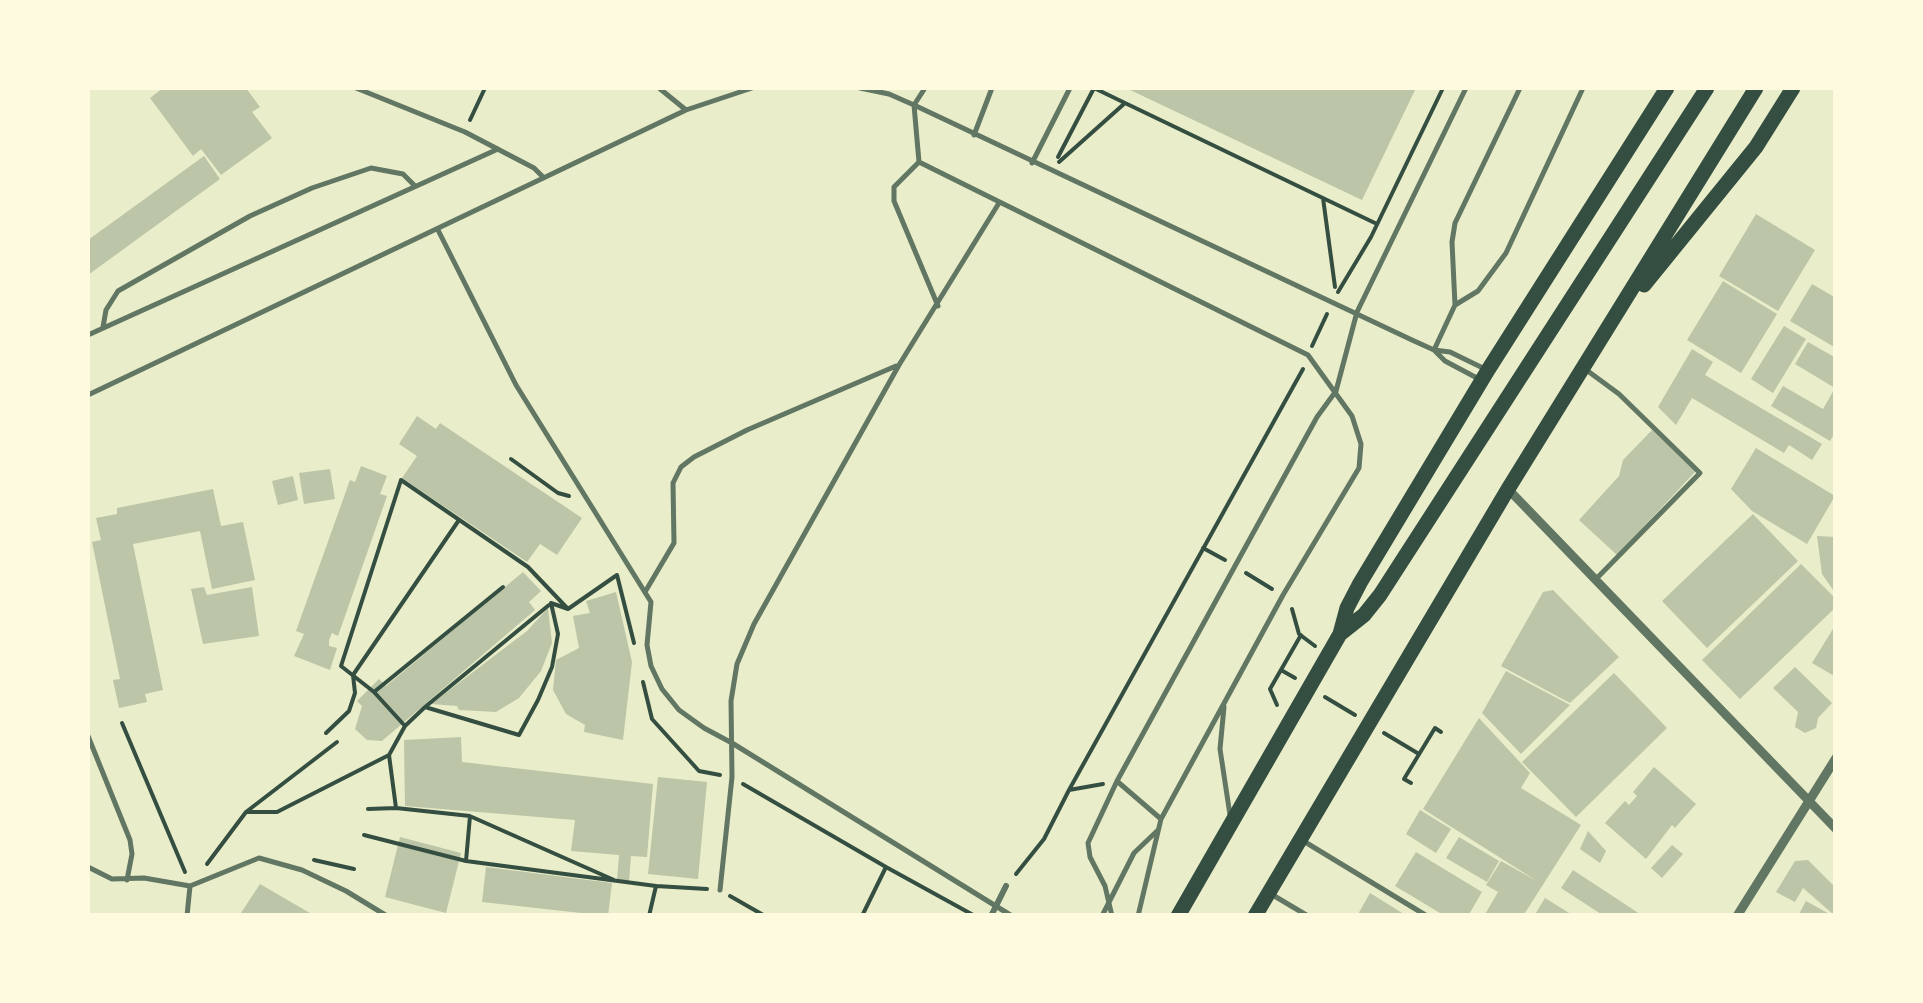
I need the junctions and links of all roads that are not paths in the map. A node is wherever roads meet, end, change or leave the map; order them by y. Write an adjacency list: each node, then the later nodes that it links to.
1 (356, 88): 18 (lane)
2 (660, 88): 16 (lane)
3 (752, 88): 16 (lane)
4 (860, 88): 15 (lane)
5 (925, 88): 15 (lane)
6 (992, 88): 17 (lane)
7 (1070, 88): 20 (lane)
8 (1466, 88): 27 (lane)
9 (1520, 88): 25 (lane)
10 (1584, 88): 25 (lane)
11 (1667, 88): 34 (main road)
12 (1706, 88): 40 (main road)
13 (1756, 88): 29 (main road)
14 (1792, 88): 29 (main road)
15 (914, 106): 17 (lane); 19 (lane)
16 (686, 110): 21 (lane)
17 (974, 135): 20 (lane)
18 (498, 149): 21 (lane); 22 (lane)
19 (919, 162): 23 (lane); 26 (lane)
20 (1032, 163): 27 (lane)
21 (543, 177): 24 (lane)
22 (416, 186): 28 (lane); 28 (lane)
23 (998, 202): 26 (lane); 35 (lane)
24 (438, 230): 36 (lane); 39 (lane)
25 (1455, 304): 31 (lane)
26 (938, 306): 32 (lane)
27 (1357, 312): 31 (lane); 35 (lane)
28 (104, 327): 30 (lane)
29 (1603, 334): 33 (main road)
30 (88, 335)
31 (1434, 350): 34 (lane); 34 (lane)
32 (899, 365): 39 (lane); 43 (lane)
33 (1583, 368): 37 (main road); 38 (lane)
34 (1485, 376): 40 (main road)
35 (1336, 391): 41 (lane); 45 (lane)
36 (88, 396)
37 (1508, 489): 38 (street); 51 (main road)
38 (1596, 580): 46 (street)
39 (645, 592): 43 (lane)
40 (1340, 634): 48 (main road)
41 (1224, 704): 47 (lane); 48 (lane)
42 (88, 736): 53 (lane)
43 (732, 742): 56 (lane); 59 (lane)
44 (1836, 758): 46 (street)
45 (1118, 781): 47 (lane); 58 (lane)
46 (1808, 802): 49 (street); 71 (street)
47 (1161, 819): 50 (lane)
48 (1231, 822): 67 (main road)
49 (1836, 829)
50 (1157, 830): 58 (lane); 66 (lane)
51 (1300, 838): 57 (main road); 70 (lane)
52 (88, 867): 53 (lane)
53 (128, 880): 54 (lane)
54 (190, 886): 60 (lane); 61 (lane)
55 (1006, 886): 59 (street)
56 (720, 890)
57 (1268, 892): 68 (main road); 69 (lane)
58 (1109, 902): 64 (lane); 65 (lane)
59 (994, 906): 62 (street); 63 (lane)
60 (187, 916)
61 (387, 916)
62 (991, 916)
63 (1012, 916)
64 (1102, 916)
65 (1112, 916)
66 (1138, 916)
67 (1178, 916)
68 (1254, 916)
69 (1308, 916)
70 (1426, 916)
71 (1737, 916)

